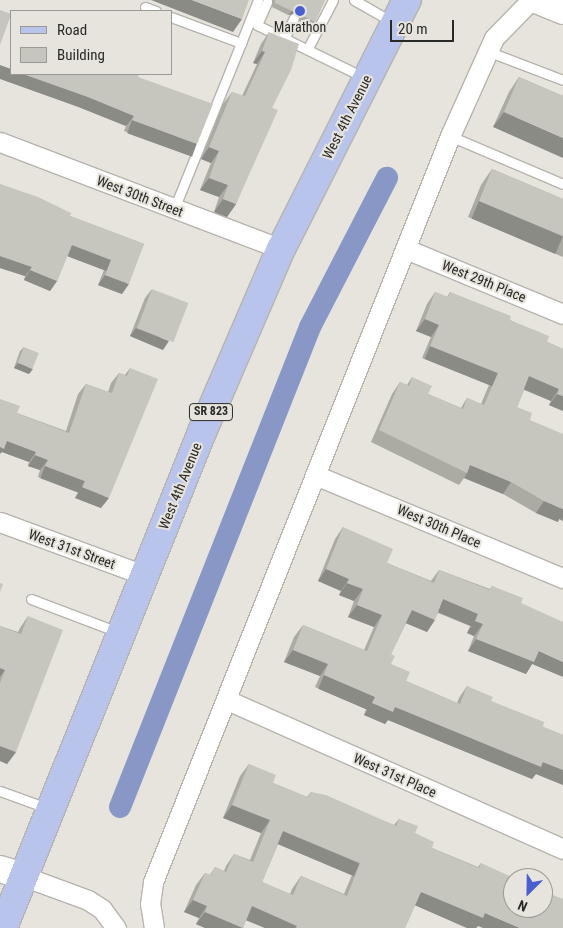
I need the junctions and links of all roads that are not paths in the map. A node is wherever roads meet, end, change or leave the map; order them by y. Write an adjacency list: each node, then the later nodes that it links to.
1 (258, 0): 14 (lane)
2 (268, 0): 13 (lane)
3 (333, 0): 15 (lane)
4 (354, 0): 10 (lane)
5 (531, 0): 16 (street)
6 (536, 0): 9 (street)
7 (145, 8): 8 (lane)
8 (152, 10)
9 (563, 11)
10 (401, 12): 17 (main road, West 4th Avenue / SR 823)
11 (172, 17): 14 (lane)
12 (294, 18): 13 (lane)
13 (285, 37): 15 (lane)
14 (241, 43): 22 (lane)
15 (308, 48): 17 (lane)
16 (487, 51): 18 (lane); 19 (street)
17 (365, 78): 23 (main road, West 4th Avenue / SR 823)
18 (563, 80)
19 (450, 136): 21 (lane); 24 (street)
20 (0, 142): 22 (street, West 30th Street)
21 (563, 184)
22 (174, 208): 23 (street, West 30th Street)
23 (281, 249): 28 (main road, West 4th Avenue / SR 823)
24 (406, 249): 25 (street, West 29th Place); 26 (street)
25 (563, 314)
26 (315, 475): 29 (street, West 30th Place); 32 (street)
27 (0, 522): 28 (street, West 31st Street)
28 (144, 575): 31 (main road, West 4th Avenue / SR 823)
29 (563, 578)
30 (31, 599): 31 (lane)
31 (121, 633): 34 (main road, West 4th Avenue / SR 823)
32 (227, 700): 35 (street, West 31st Place); 37 (street)
33 (0, 791): 34 (lane)
34 (50, 809): 36 (main road, West 4th Avenue / SR 823)
35 (563, 849)
36 (12, 872): 38 (main road, West 4th Avenue / SR 823); 39 (street)
37 (153, 925)
38 (2, 928)
39 (116, 928)

